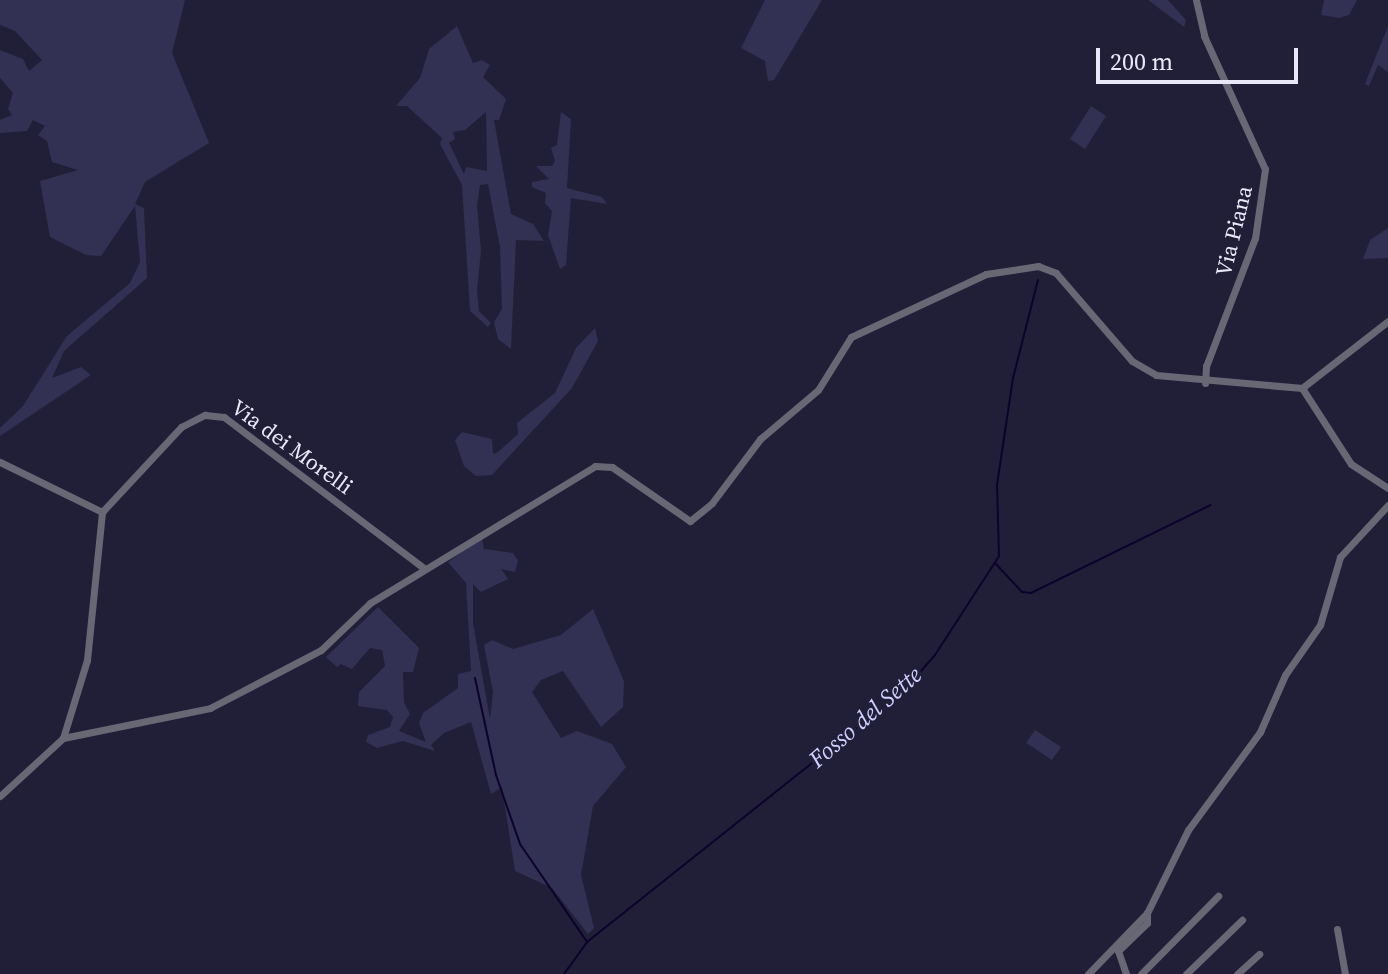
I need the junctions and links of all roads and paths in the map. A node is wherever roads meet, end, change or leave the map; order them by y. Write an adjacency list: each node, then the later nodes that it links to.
1 (1196, 0): 3 (street, Via Piana)
2 (1388, 321): 4 (street)
3 (1205, 383): 4 (street); 9 (street)
4 (1302, 388): 6 (street)
5 (0, 462): 8 (street)
6 (1388, 488)
7 (1388, 505): 13 (street)
8 (102, 512): 9 (street, Via dei Morelli); 10 (street)
9 (424, 568): 10 (street)
10 (63, 738): 11 (street)
11 (0, 796)
12 (1218, 896): 19 (street)
13 (1147, 913): 17 (street); 18 (street)
14 (1242, 920): 20 (street)
15 (1337, 929): 22 (street)
16 (1259, 954): 21 (street)
17 (1088, 974)
18 (1126, 974)
19 (1141, 974)
20 (1186, 974)
21 (1237, 974)
22 (1345, 974)

